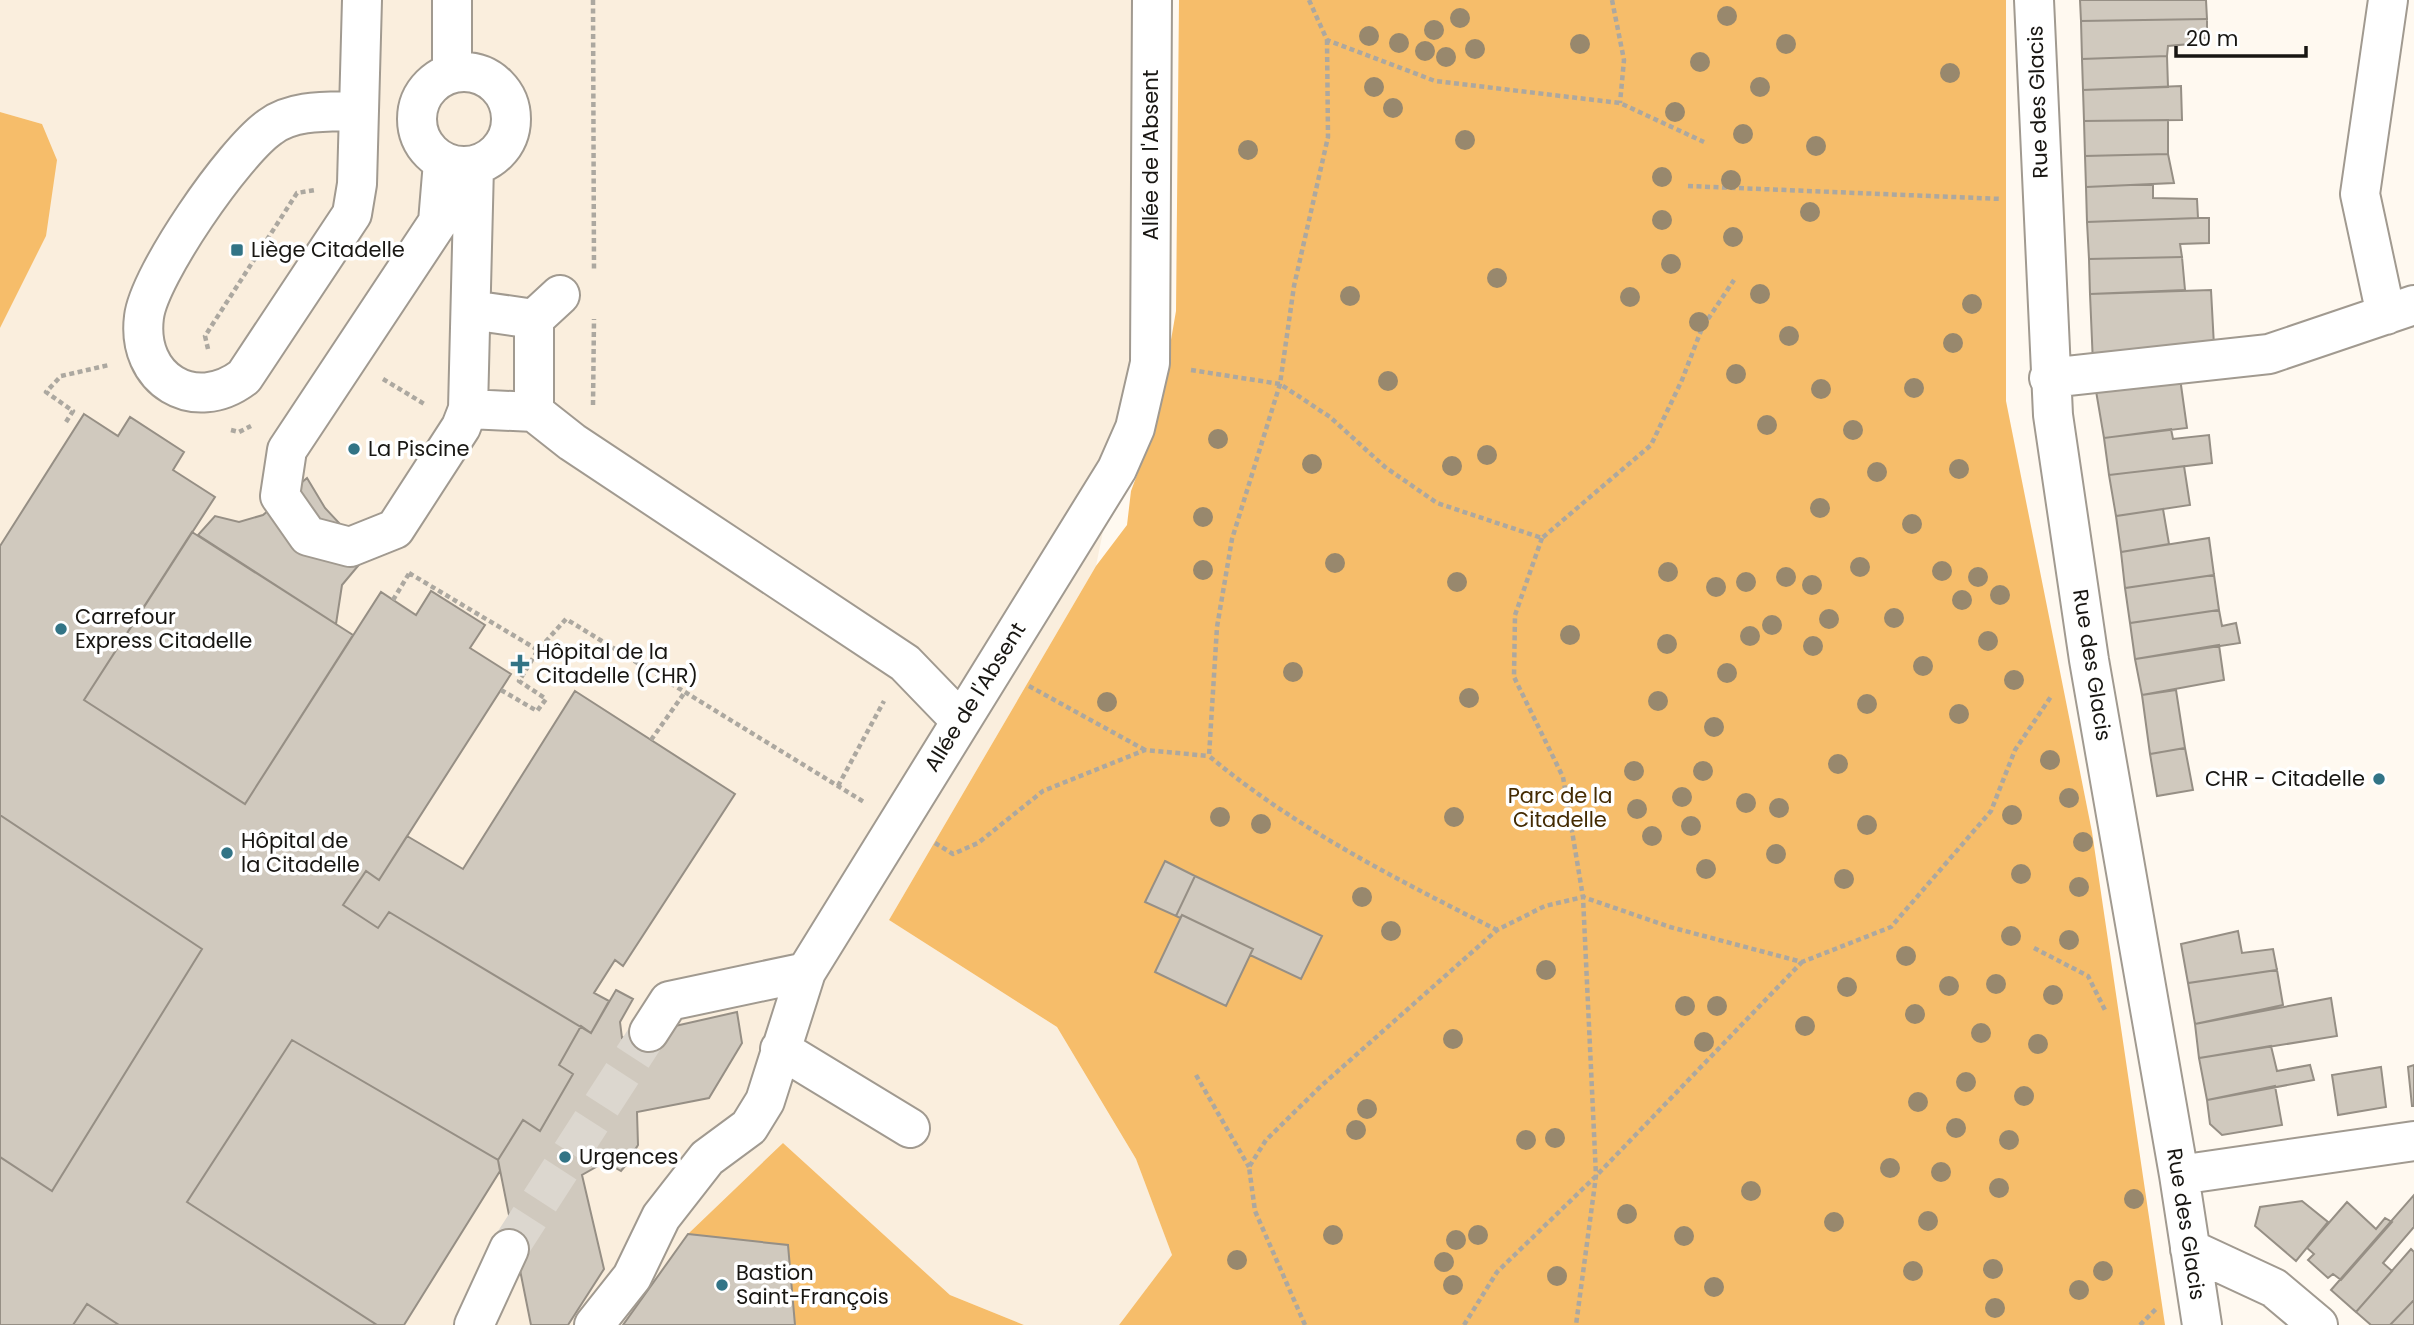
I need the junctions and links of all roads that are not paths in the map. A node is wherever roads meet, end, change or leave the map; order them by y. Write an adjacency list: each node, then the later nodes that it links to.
1 (362, 0): 8 (street)
2 (452, 0): 7 (street)
3 (474, 0): 7 (street)
4 (1152, 0): 15 (street, Allée de l'Absent)
5 (2034, 0): 12 (street, Rue des Glacis)
6 (2388, 0): 11 (street)
7 (464, 73): 9 (street); 9 (street)
8 (358, 111): 8 (street)
9 (459, 164): 10 (street); 14 (street)
10 (471, 310): 13 (street); 14 (street)
11 (2400, 310): 12 (street)
12 (2049, 378): 21 (street, Rue des Glacis)
13 (534, 412): 14 (street); 15 (street)
14 (465, 418)
15 (961, 721): 16 (street, Allée de l'Absent)
16 (806, 972): 17 (street); 18 (street, Allée de l'Absent)
17 (649, 1032)
18 (780, 1049): 19 (street); 25 (street, Allée de l'Absent)
19 (910, 1128)
20 (2414, 1141): 21 (street)
21 (2179, 1175): 23 (street, Rue des Glacis)
22 (509, 1249): 24 (street)
23 (2190, 1249): 26 (street, Rue des Glacis); 27 (street)
24 (474, 1325)
25 (594, 1325)
26 (2202, 1325)
27 (2318, 1325)

